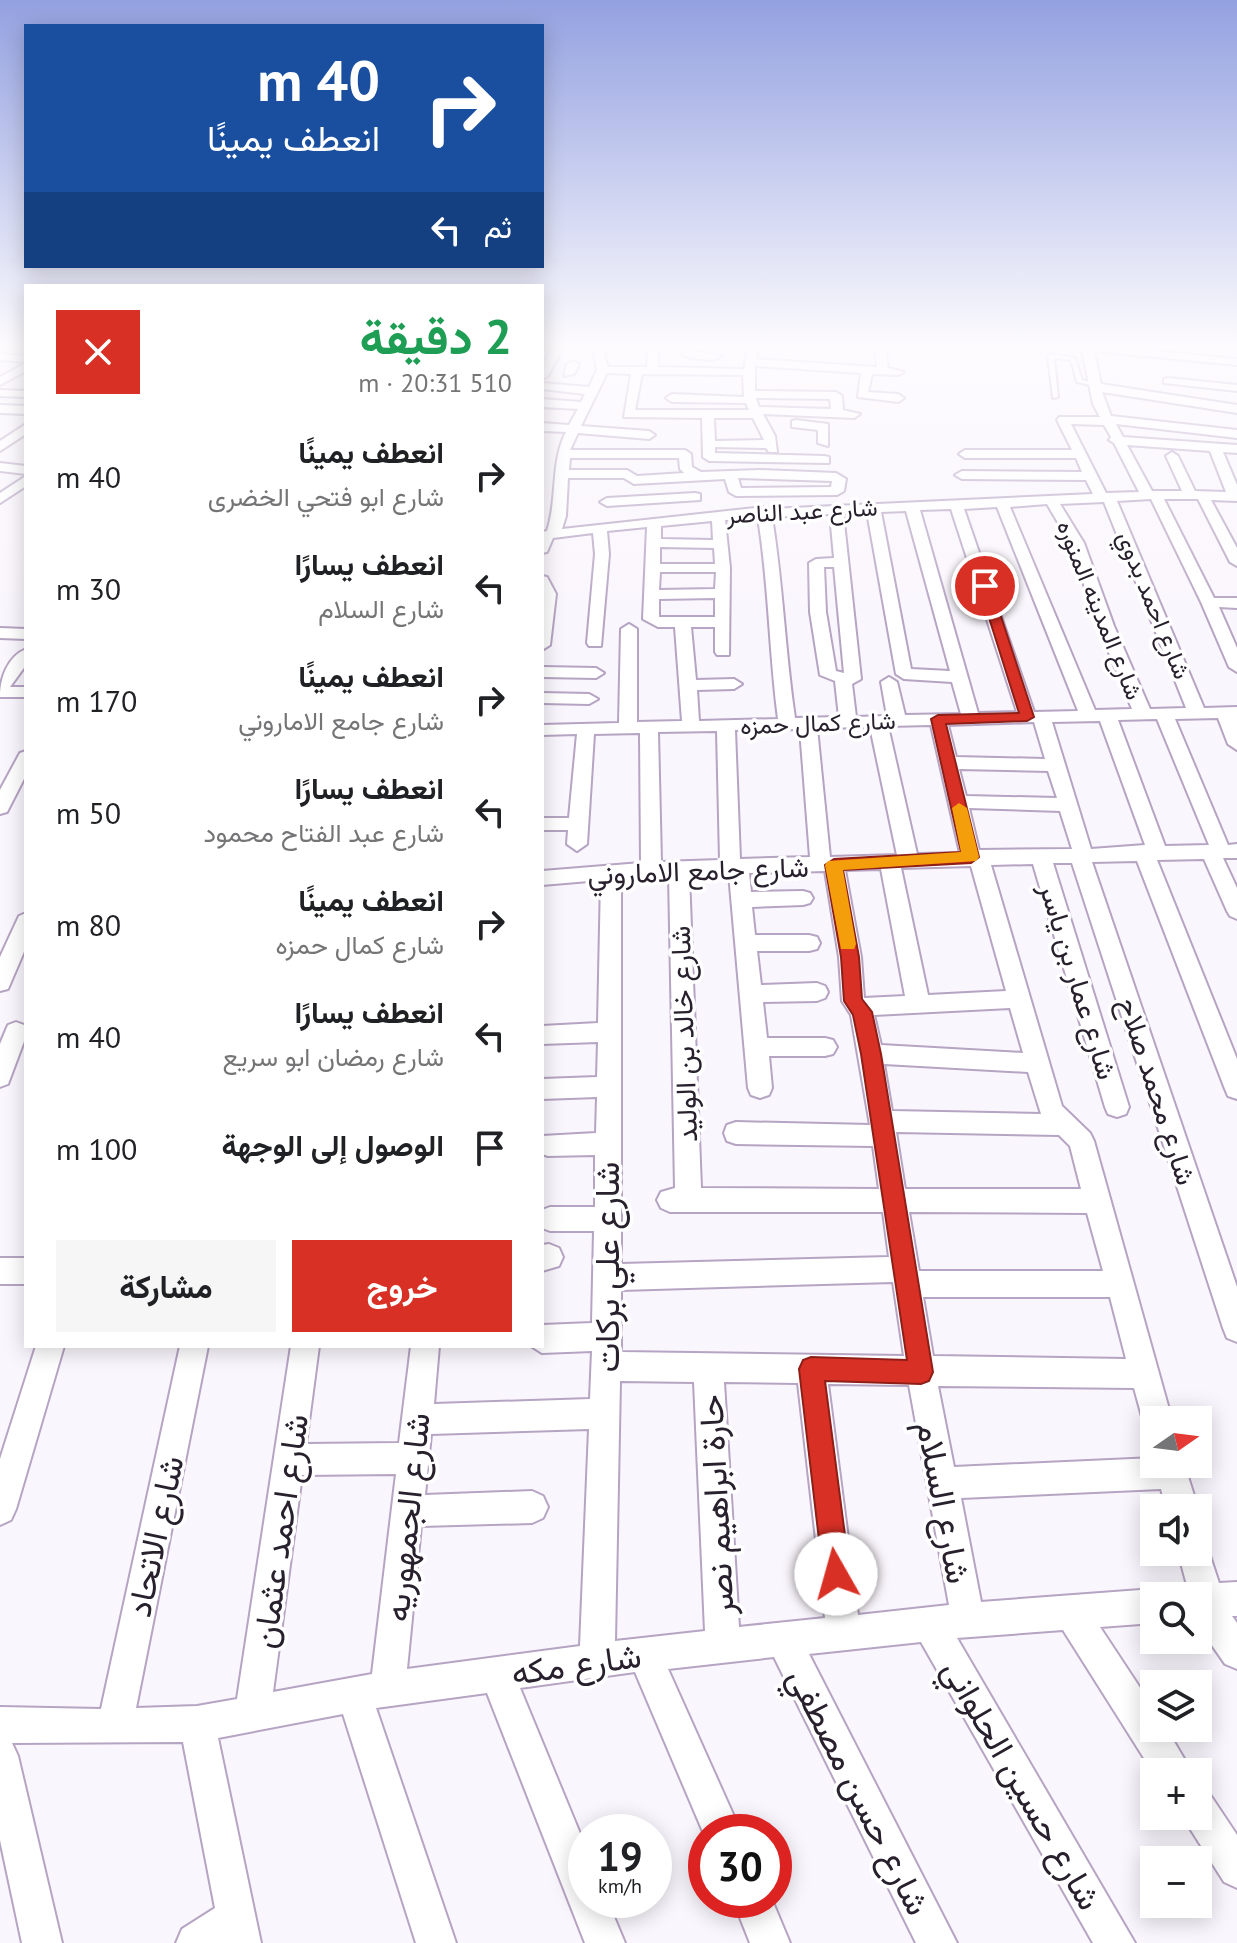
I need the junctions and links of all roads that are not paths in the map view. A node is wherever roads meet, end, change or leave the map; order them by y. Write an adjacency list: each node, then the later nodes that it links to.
1 (571, 437): 13 (street)
2 (661, 437): 14 (street)
3 (704, 437): 18 (street)
4 (717, 437): 5 (street)
5 (768, 437)
6 (824, 437): 10 (street)
7 (1071, 437): 16 (street, شارع احمد بدوي)
8 (1114, 437): 9 (street)
9 (1115, 440): 12 (street); 29 (street)
10 (824, 443)
11 (1237, 449): 12 (street)
12 (1217, 453): 19 (street); 32 (street)
13 (563, 454): 14 (street); 22 (street)
14 (669, 454): 26 (street)
15 (965, 454): 16 (street)
16 (1080, 454): 25 (street, شارع احمد بدوي)
17 (1172, 456): 30 (street)
18 (824, 460)
19 (1237, 461)
20 (0, 467): 21 (street)
21 (24, 470)
22 (562, 474): 23 (street); 47 (street)
23 (605, 475): 26 (street); 36 (street)
24 (962, 475): 25 (street)
25 (1091, 476): 33 (street, شارع احمد بدوي)
26 (694, 477): 28 (street); 31 (street)
27 (24, 481): 34 (street)
28 (838, 485)
29 (1151, 494): 30 (street, شارع المدينه المنوره); 33 (street, شارع المدينه المنوره); 58 (street)
30 (1196, 494): 32 (street, شارع المدينه المنوره); 52 (street)
31 (695, 497): 36 (street); 44 (street)
32 (1236, 497)
33 (1105, 498): 35 (street, شارع المدينه المنوره); 83 (street, شارع احمد بدوي)
34 (0, 499): 37 (street)
35 (1052, 501): 38 (street, شارع عبد الناصر); 84 (street, شارع المدينه المنوره)
36 (607, 502): 46 (street)
37 (24, 503)
38 (1002, 503): 39 (street, شارع عبد الناصر); 86 (street)
39 (956, 505): 40 (street, شارع عبد الناصر); 87 (street, شارع محمد صلاح)
40 (912, 507): 41 (street, شارع عبد الناصر); 73 (street)
41 (873, 508): 42 (street, شارع عبد الناصر); 73 (street)
42 (836, 509): 43 (street, شارع عبد الناصر); 51 (street)
43 (764, 511): 44 (street, شارع عبد الناصر); 92 (street)
44 (712, 516): 45 (street, شارع عبد الناصر); 50 (street)
45 (654, 521): 46 (street, شارع عبد الناصر); 49 (street)
46 (606, 526): 47 (street, شارع عبد الناصر); 67 (street)
47 (553, 534): 48 (street)
48 (544, 538)
49 (654, 543): 50 (street); 53 (street)
50 (722, 544): 54 (street)
51 (841, 562): 74 (street); 74 (street)
52 (1237, 562)
53 (653, 568): 54 (street); 57 (street)
54 (723, 568): 56 (street)
55 (544, 585): 62 (street)
56 (723, 593): 57 (street); 61 (street)
57 (652, 595): 60 (street)
58 (1209, 602): 59 (street); 65 (street)
59 (1237, 603)
60 (683, 622): 61 (street); 77 (street)
61 (723, 622): 68 (street)
62 (544, 628)
63 (629, 629): 97 (street)
64 (0, 633): 66 (street)
65 (1230, 633): 70 (street)
66 (24, 634)
67 (595, 643)
68 (723, 652)
69 (24, 657): 78 (street)
70 (1237, 665)
71 (544, 672): 72 (street)
72 (596, 673)
73 (959, 677): 88 (street)
74 (843, 678): 91 (street)
75 (889, 682): 90 (street)
76 (734, 684): 77 (street)
77 (688, 685): 95 (street)
78 (0, 691): 79 (street)
79 (24, 692)
80 (544, 698): 81 (street)
81 (589, 699)
82 (1231, 712): 83 (street, شارع كمال حمزه); 100 (street)
83 (1197, 713): 85 (street, شارع كمال حمزه)
84 (1143, 714): 85 (street, شارع كمال حمزه); 86 (street, شارع كمال حمزه)
85 (1164, 714): 109 (street)
86 (1097, 715): 87 (street, شارع كمال حمزه); 110 (street)
87 (1034, 717): 88 (street, شارع كمال حمزه); 103 (street, شارع محمد صلاح)
88 (971, 718): 89 (street, شارع كمال حمزه)
89 (938, 719): 90 (street, شارع كمال حمزه); 102 (street)
90 (887, 721): 91 (street, شارع كمال حمزه); 114 (street)
91 (848, 722): 93 (street, شارع كمال حمزه)
92 (787, 723): 93 (street, شارع كمال حمزه); 94 (street, شارع كمال حمزه)
93 (808, 723): 115 (street, شارع السلام)
94 (726, 725): 95 (street, شارع كمال حمزه); 116 (street)
95 (691, 726): 96 (street, شارع كمال حمزه)
96 (649, 727): 97 (street, شارع كمال حمزه); 118 (street)
97 (628, 728): 98 (street, شارع كمال حمزه)
98 (586, 729): 99 (street, شارع كمال حمزه); 108 (street)
99 (544, 730)
100 (1237, 744)
101 (24, 763): 104 (street); 107 (street)
102 (948, 763): 103 (street); 105 (street)
103 (1056, 765): 106 (street, شارع محمد صلاح)
104 (0, 769)
105 (958, 802): 106 (street); 113 (street)
106 (1068, 805): 111 (street, شارع محمد صلاح)
107 (0, 808)
108 (544, 825)
109 (1223, 851): 110 (street, شارع جامع الاماروني); 123 (street)
110 (1151, 852): 111 (street, شارع جامع الاماروني); 144 (street)
111 (1081, 854): 112 (street, شارع جامع الاماروني); 160 (street, شارع محمد صلاح)
112 (1040, 855): 113 (street, شارع جامع الاماروني); 145 (street, شارع عمار بن ياسر)
113 (974, 857): 114 (street, شارع جامع الاماروني); 130 (street)
114 (900, 862): 115 (street, شارع جامع الاماروني); 131 (street)
115 (827, 865): 116 (street, شارع جامع الاماروني); 132 (street, شارع السلام)
116 (734, 867): 117 (street, شارع جامع الاماروني); 122 (street)
117 (679, 868): 118 (street, شارع جامع الاماروني); 151 (street, شارع خالد بن الوليد)
118 (651, 869): 119 (street, شارع جامع الاماروني)
119 (611, 874): 120 (street, شارع جامع الاماروني); 134 (street, شارع علي بركات)
120 (544, 878)
121 (803, 898): 122 (street)
122 (741, 900): 125 (street)
123 (1237, 911)
124 (24, 926): 127 (street)
125 (745, 943): 126 (street); 129 (street)
126 (809, 943)
127 (0, 983)
128 (817, 992): 129 (street)
129 (751, 994): 136 (street)
130 (1019, 999): 131 (street); 139 (street)
131 (918, 1003): 132 (street)
132 (859, 1007): 138 (street, شارع السلام)
133 (14, 1031): 140 (street)
134 (608, 1032): 135 (street); 141 (street, شارع علي بركات)
135 (544, 1035)
136 (756, 1047): 137 (street); 142 (street)
137 (825, 1047)
138 (871, 1054): 139 (street); 147 (street, شارع السلام)
139 (1037, 1063): 146 (street)
140 (0, 1077)
141 (607, 1087): 143 (street); 149 (street, شارع علي بركات)
142 (760, 1088)
143 (544, 1089)
144 (1237, 1089)
145 (1117, 1107)
146 (1065, 1125): 147 (street); 152 (street)
147 (882, 1129): 148 (street); 151 (street, شارع السلام)
148 (736, 1133)
149 (607, 1144): 150 (street); 154 (street, شارع علي بركات)
150 (548, 1145)
151 (893, 1200): 152 (street); 157 (street, شارع السلام)
152 (1096, 1201): 159 (street)
153 (550, 1219): 154 (street)
154 (607, 1219): 158 (street, شارع علي بركات)
155 (0, 1271): 156 (street)
156 (24, 1271)
157 (906, 1276): 158 (street); 159 (street); 169 (street, شارع السلام)
158 (608, 1277): 166 (street, شارع علي بركات)
159 (1119, 1284): 170 (street)
160 (1237, 1328)
161 (544, 1339): 166 (street)
162 (49, 1348): 179 (street)
163 (194, 1348): 197 (street, شارع الاتحاد)
164 (305, 1348): 175 (street, شارع احمد عثمان)
165 (425, 1348): 173 (street, شارع الجمهوريه)
166 (606, 1351): 167 (street); 172 (street, شارع علي بركات)
167 (708, 1366): 168 (street); 188 (street, حارة ابراهيم نصر)
168 (811, 1369): 169 (street); 186 (street)
169 (921, 1372): 170 (street); 177 (street, شارع السلام)
170 (1144, 1374): 171 (street)
171 (1153, 1406)
172 (604, 1413): 173 (street); 191 (street, شارع علي بركات)
173 (416, 1420): 174 (street, شارع الجمهوريه)
174 (412, 1458): 175 (street); 180 (street, شارع الجمهوريه)
175 (289, 1460): 194 (street, شارع احمد عثمان)
176 (1140, 1470): 177 (street)
177 (942, 1483): 184 (street, شارع السلام)
178 (532, 1507): 180 (street)
179 (0, 1509)
180 (407, 1511): 193 (street, شارع الجمهوريه)
181 (1212, 1602): 189 (street)
182 (1140, 1607): 183 (street, شارع مكه)
183 (1072, 1614): 184 (street, شارع مكه); 199 (street)
184 (968, 1620): 185 (street, شارع مكه)
185 (930, 1624): 186 (street, شارع مكه); 213 (street, شارع حسين الحلواني)
186 (844, 1633): 187 (street, شارع مكه)
187 (783, 1639): 188 (street, شارع مكه); 212 (street, شارع حسن مصطفي)
188 (723, 1645): 190 (street, شارع مكه)
189 (1237, 1652)
190 (644, 1654): 191 (street, شارع مكه); 200 (street)
191 (597, 1660): 192 (street, شارع مكه)
192 (497, 1674): 193 (street, شارع مكه); 202 (street)
193 (371, 1691): 194 (street, شارع مكه); 209 (street)
194 (252, 1715): 195 (street, شارع مكه)
195 (197, 1724): 197 (street, شارع مكه); 206 (street)
196 (0, 1725): 197 (street, شارع مكه)
197 (115, 1727)
198 (0, 1756): 207 (street)
199 (1165, 1758)
200 (714, 1814)
201 (1212, 1830): 203 (street)
202 (568, 1850)
203 (1237, 1869)
204 (595, 1918): 210 (street)
205 (760, 1918): 211 (street)
206 (238, 1930): 208 (street)
207 (42, 1943)
208 (196, 1943)
209 (436, 1943)
210 (605, 1943)
211 (770, 1943)
212 (937, 1943)
213 (1115, 1943)

